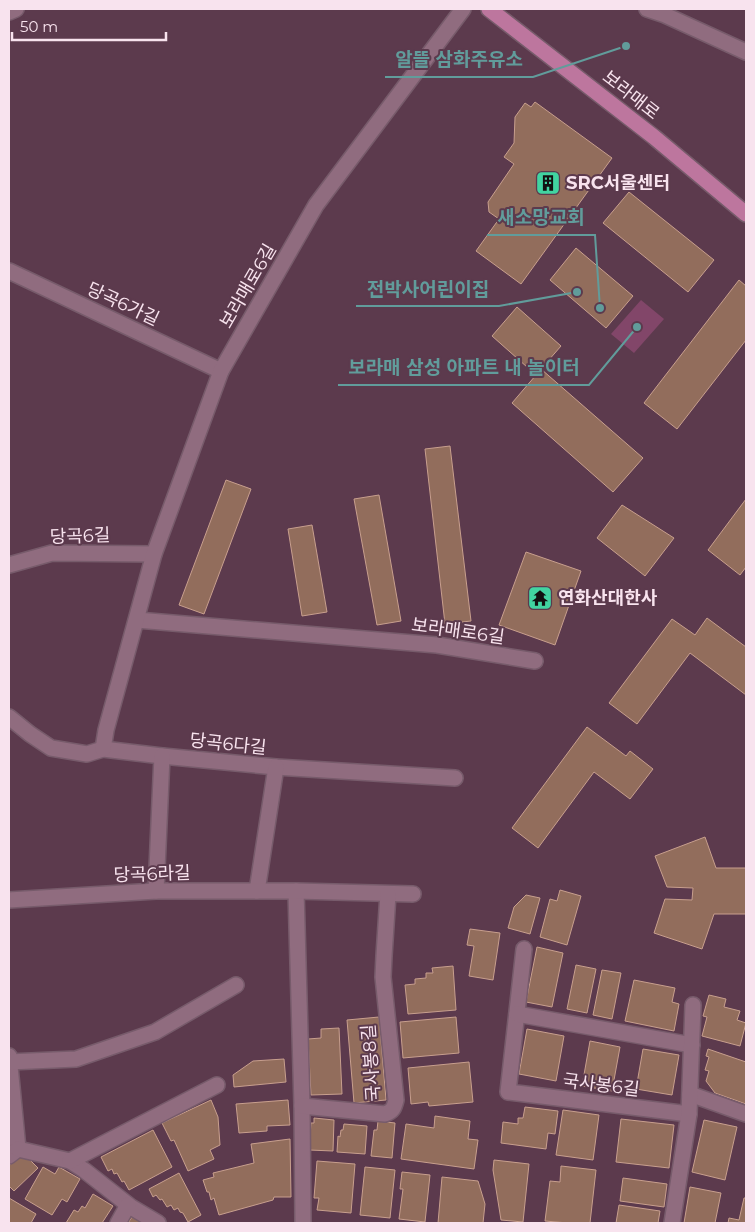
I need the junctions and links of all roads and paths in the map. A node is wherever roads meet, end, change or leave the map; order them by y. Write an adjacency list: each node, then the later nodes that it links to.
1 (16, 9): 5 (street)
2 (463, 9): 9 (street, 보라매로6길)
3 (647, 9): 6 (street)
4 (495, 10): 7 (main road, 보라매로)
5 (9, 12)
6 (746, 52)
7 (746, 214)
8 (9, 271): 9 (street, 당곡6가길)
9 (221, 371): 10 (street, 보라매로6길)
10 (154, 554): 11 (street, 당곡6길); 12 (street, 보라매로6길)
11 (9, 565)
12 (137, 620): 13 (street, 보라매로6길); 15 (street, 보라매로6길)
13 (534, 661)
14 (9, 717): 15 (street, 당곡6다길)
15 (103, 749): 16 (street, 당곡6다길)
16 (162, 756): 17 (street, 당곡6다길); 20 (street)
17 (276, 768): 18 (street, 당곡6다길); 21 (street)
18 (454, 778)
19 (296, 890): 21 (street, 당곡6라길); 22 (street, 당곡6라길); 34 (street)
20 (156, 891): 21 (street, 당곡6라길); 24 (street, 당곡6라길)
21 (257, 891)
22 (388, 894): 23 (street, 당곡6라길); 34 (street, 국사봉8길)
23 (413, 894)
24 (9, 900)
25 (524, 949): 28 (street)
26 (236, 985): 31 (street)
27 (693, 1005): 29 (street)
28 (517, 1014): 29 (street); 35 (street, 국사봉6길)
29 (692, 1045): 33 (street)
30 (9, 1056): 31 (street)
31 (9, 1062): 37 (street)
32 (217, 1085): 38 (street)
33 (690, 1094): 35 (street); 36 (street)
34 (302, 1106): 42 (street)
35 (689, 1114): 43 (street)
36 (746, 1114)
37 (14, 1152): 38 (street)
38 (70, 1161): 39 (street)
39 (128, 1205): 40 (street); 41 (street)
40 (118, 1223)
41 (158, 1223)
42 (303, 1223)
43 (672, 1223)

